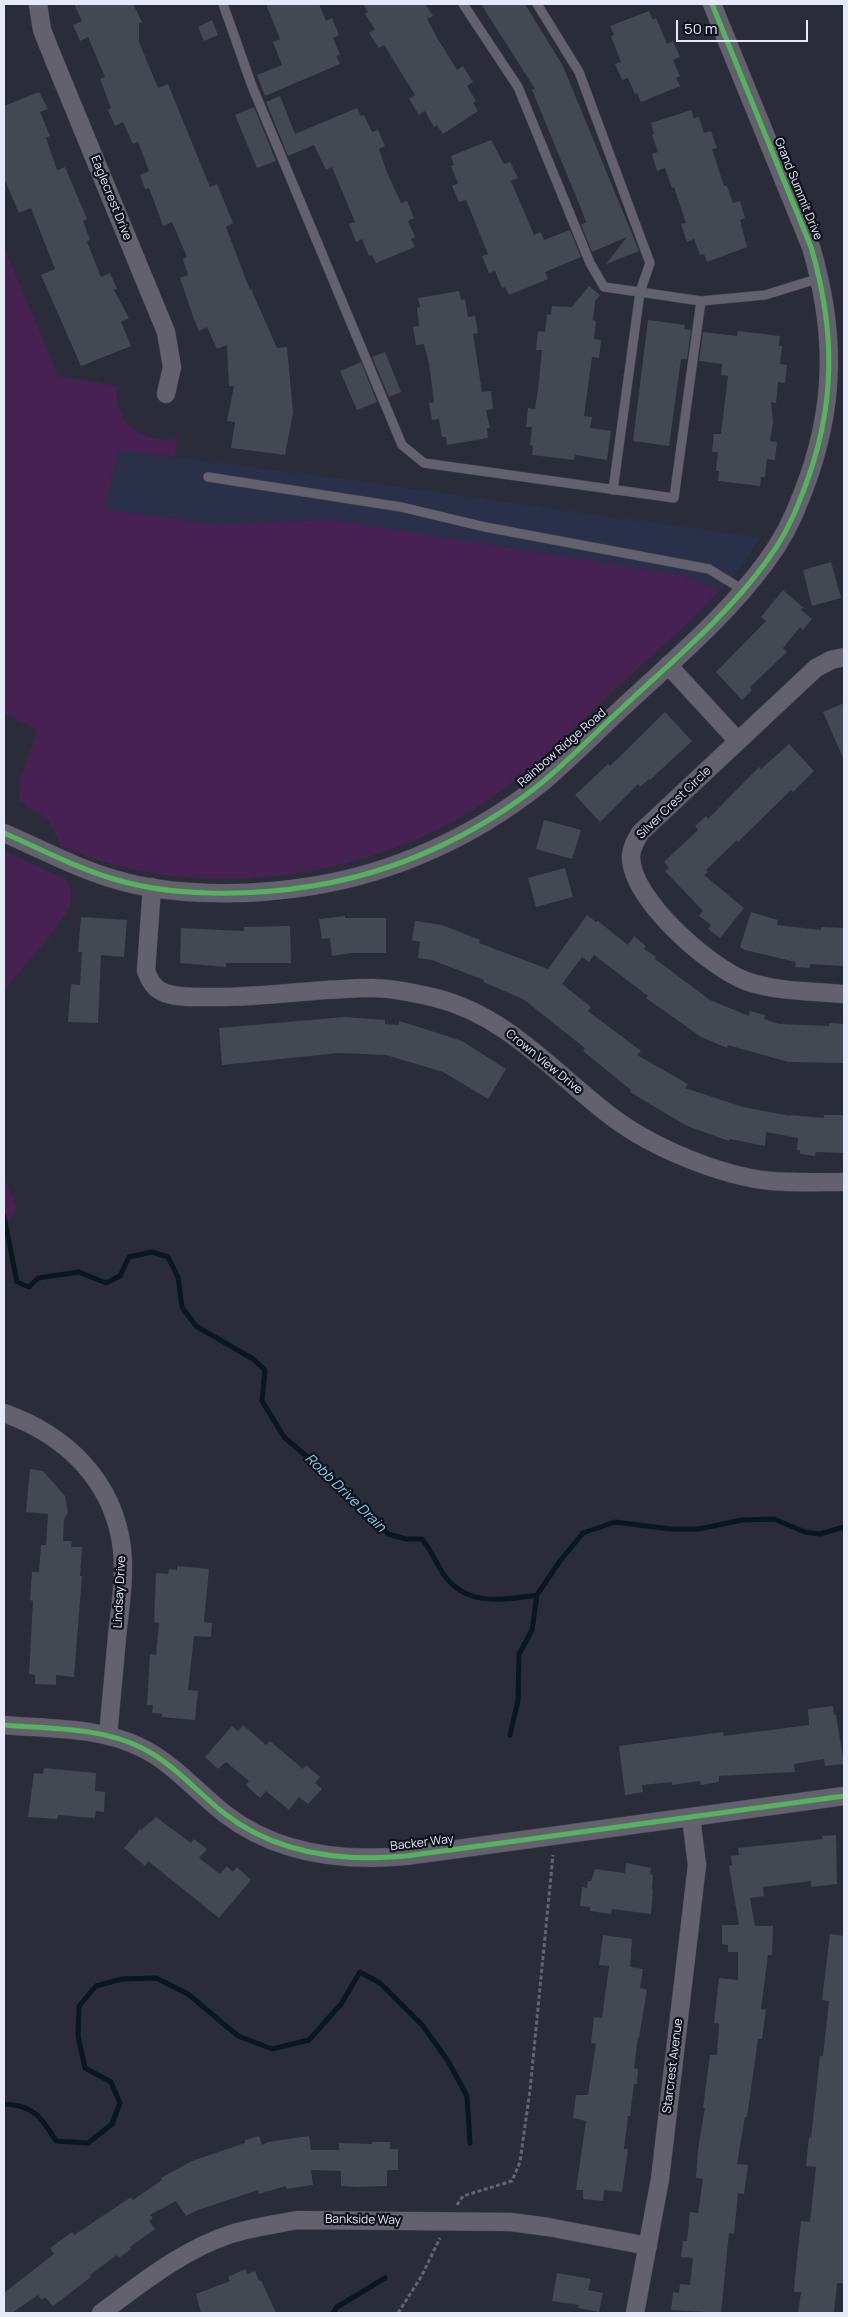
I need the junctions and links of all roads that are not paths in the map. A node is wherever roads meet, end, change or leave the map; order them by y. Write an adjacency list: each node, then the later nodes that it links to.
1 (38, 4): 9 (street, Eaglecrest Drive)
2 (223, 4): 11 (lane)
3 (463, 4): 7 (lane)
4 (537, 4): 7 (lane)
5 (712, 4): 6 (street, Grand Summit Drive)
6 (820, 278): 8 (lane); 12 (street, Grand Summit Drive)
7 (640, 292): 8 (lane); 11 (lane)
8 (701, 301): 11 (lane)
9 (166, 394)
10 (208, 477): 13 (lane)
11 (613, 490)
12 (785, 534): 13 (street, Rainbow Ridge Road)
13 (743, 590): 15 (street, Rainbow Ridge Road)
14 (844, 656): 16 (street, Silver Crest Circle)
15 (668, 665): 16 (street); 18 (street, Rainbow Ridge Road)
16 (738, 741): 19 (street, Silver Crest Circle)
17 (4, 833): 18 (street, Rainbow Ridge Road)
18 (152, 887): 20 (street, Crown View Drive)
19 (844, 994)
20 (844, 1182)
21 (4, 1413): 23 (street, Lindsay Drive)
22 (4, 1725): 23 (street, Backer Way)
23 (108, 1736): 25 (street, Backer Way)
24 (844, 1796): 25 (street, Backer Way)
25 (691, 1817): 26 (street, Starcrest Avenue)
26 (648, 2246): 27 (street, Bankside Way); 28 (street, Starcrest Avenue)
27 (102, 2313)
28 (635, 2313)

